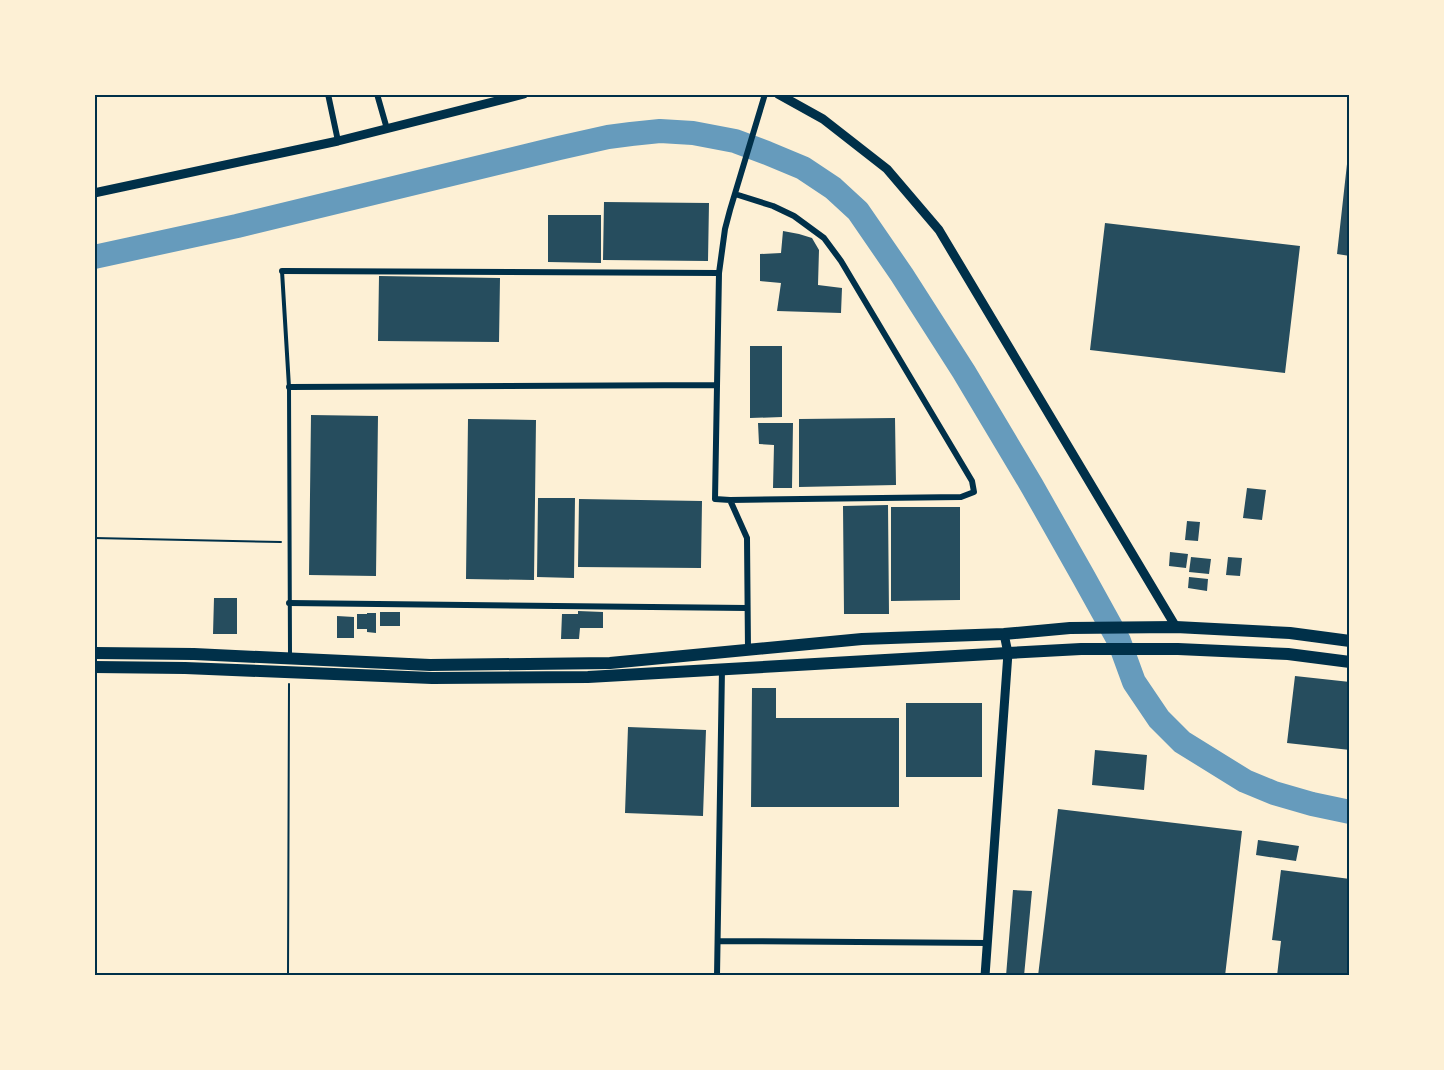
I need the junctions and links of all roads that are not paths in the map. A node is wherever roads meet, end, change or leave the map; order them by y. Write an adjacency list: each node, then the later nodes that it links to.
1 (328, 94): 7 (street)
2 (377, 94): 6 (street)
3 (524, 94): 6 (street)
4 (765, 94): 9 (street)
5 (778, 94): 17 (street)
6 (387, 129): 7 (street)
7 (338, 141): 8 (street)
8 (94, 193)
9 (735, 194): 11 (street); 14 (street)
10 (282, 271): 11 (street); 13 (lane)
11 (719, 273): 12 (street)
12 (717, 385): 13 (street); 14 (street)
13 (289, 387): 15 (lane)
14 (730, 500): 16 (street)
15 (289, 603): 16 (street); 23 (lane)
16 (747, 608): 20 (street)
17 (1171, 628): 18 (main road); 19 (main road)
18 (1004, 634): 20 (main road); 22 (street)
19 (1350, 641)
20 (748, 650): 23 (main road)
21 (94, 653): 23 (main road)
22 (1008, 653): 24 (main road); 26 (main road); 28 (street)
23 (290, 659)
24 (1350, 662)
25 (94, 667): 26 (main road)
26 (722, 669): 27 (street)
27 (718, 941): 28 (street); 29 (street)
28 (987, 943): 30 (street)
29 (717, 975)
30 (985, 975)

